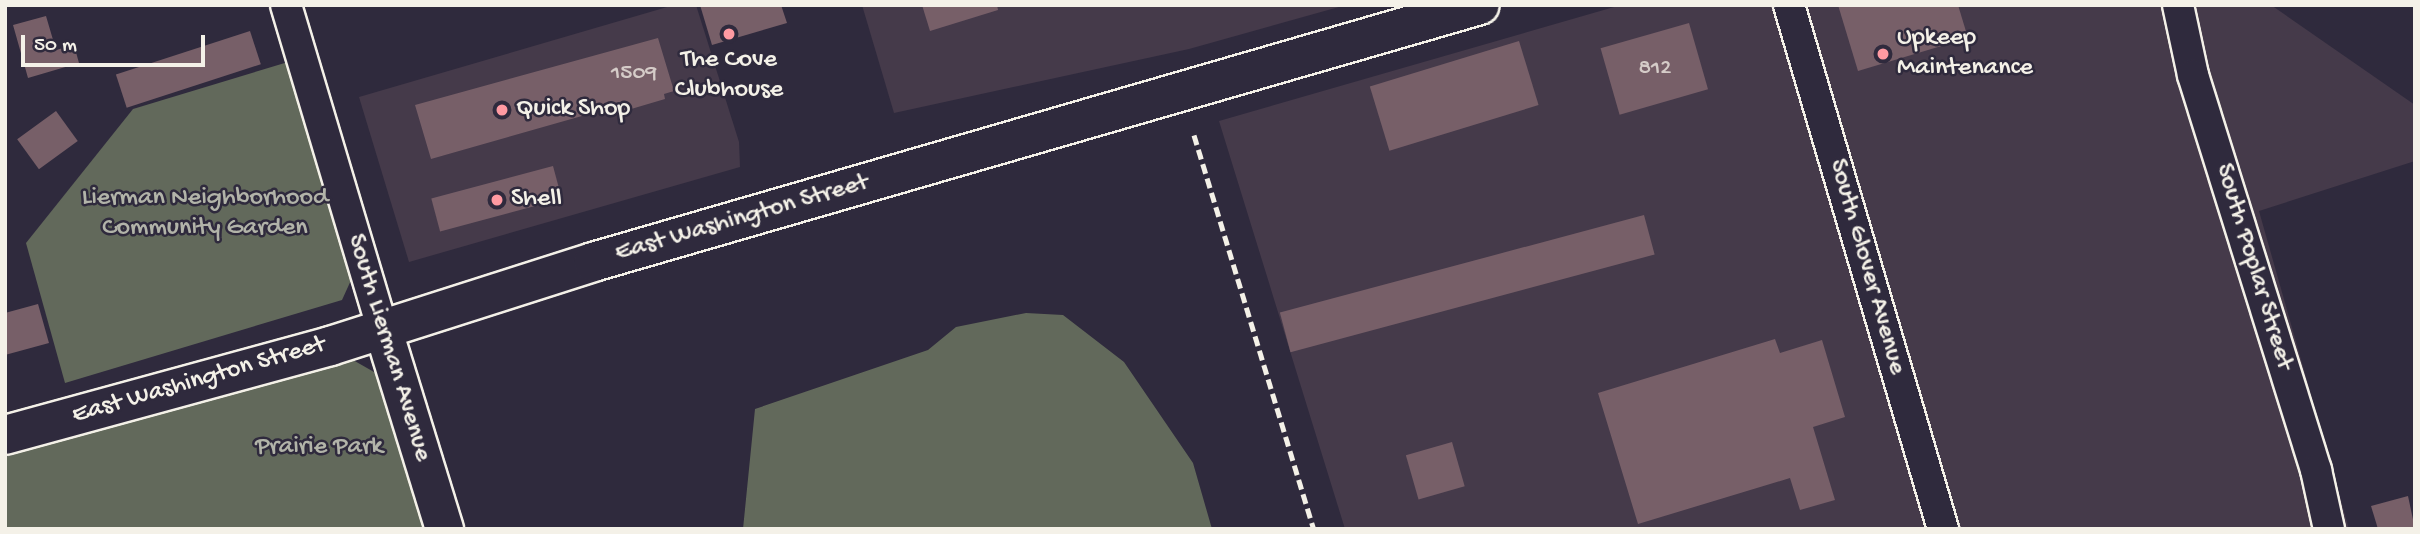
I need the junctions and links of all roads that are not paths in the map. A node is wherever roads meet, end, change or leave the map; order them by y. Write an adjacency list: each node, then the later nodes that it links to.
1 (286, 5): 6 (street, South Lierman Avenue)
2 (1423, 5): 6 (main road, East Washington Street)
3 (1480, 5): 6 (main road, East Washington Street)
4 (1789, 5): 10 (street, South Glover Avenue)
5 (2178, 5): 11 (street, South Poplar Street)
6 (378, 315): 7 (main road, East Washington Street); 8 (main road, East Washington Street); 9 (street, South Lierman Avenue)
7 (5, 418)
8 (5, 435)
9 (444, 529)
10 (1943, 529)
11 (2329, 529)

